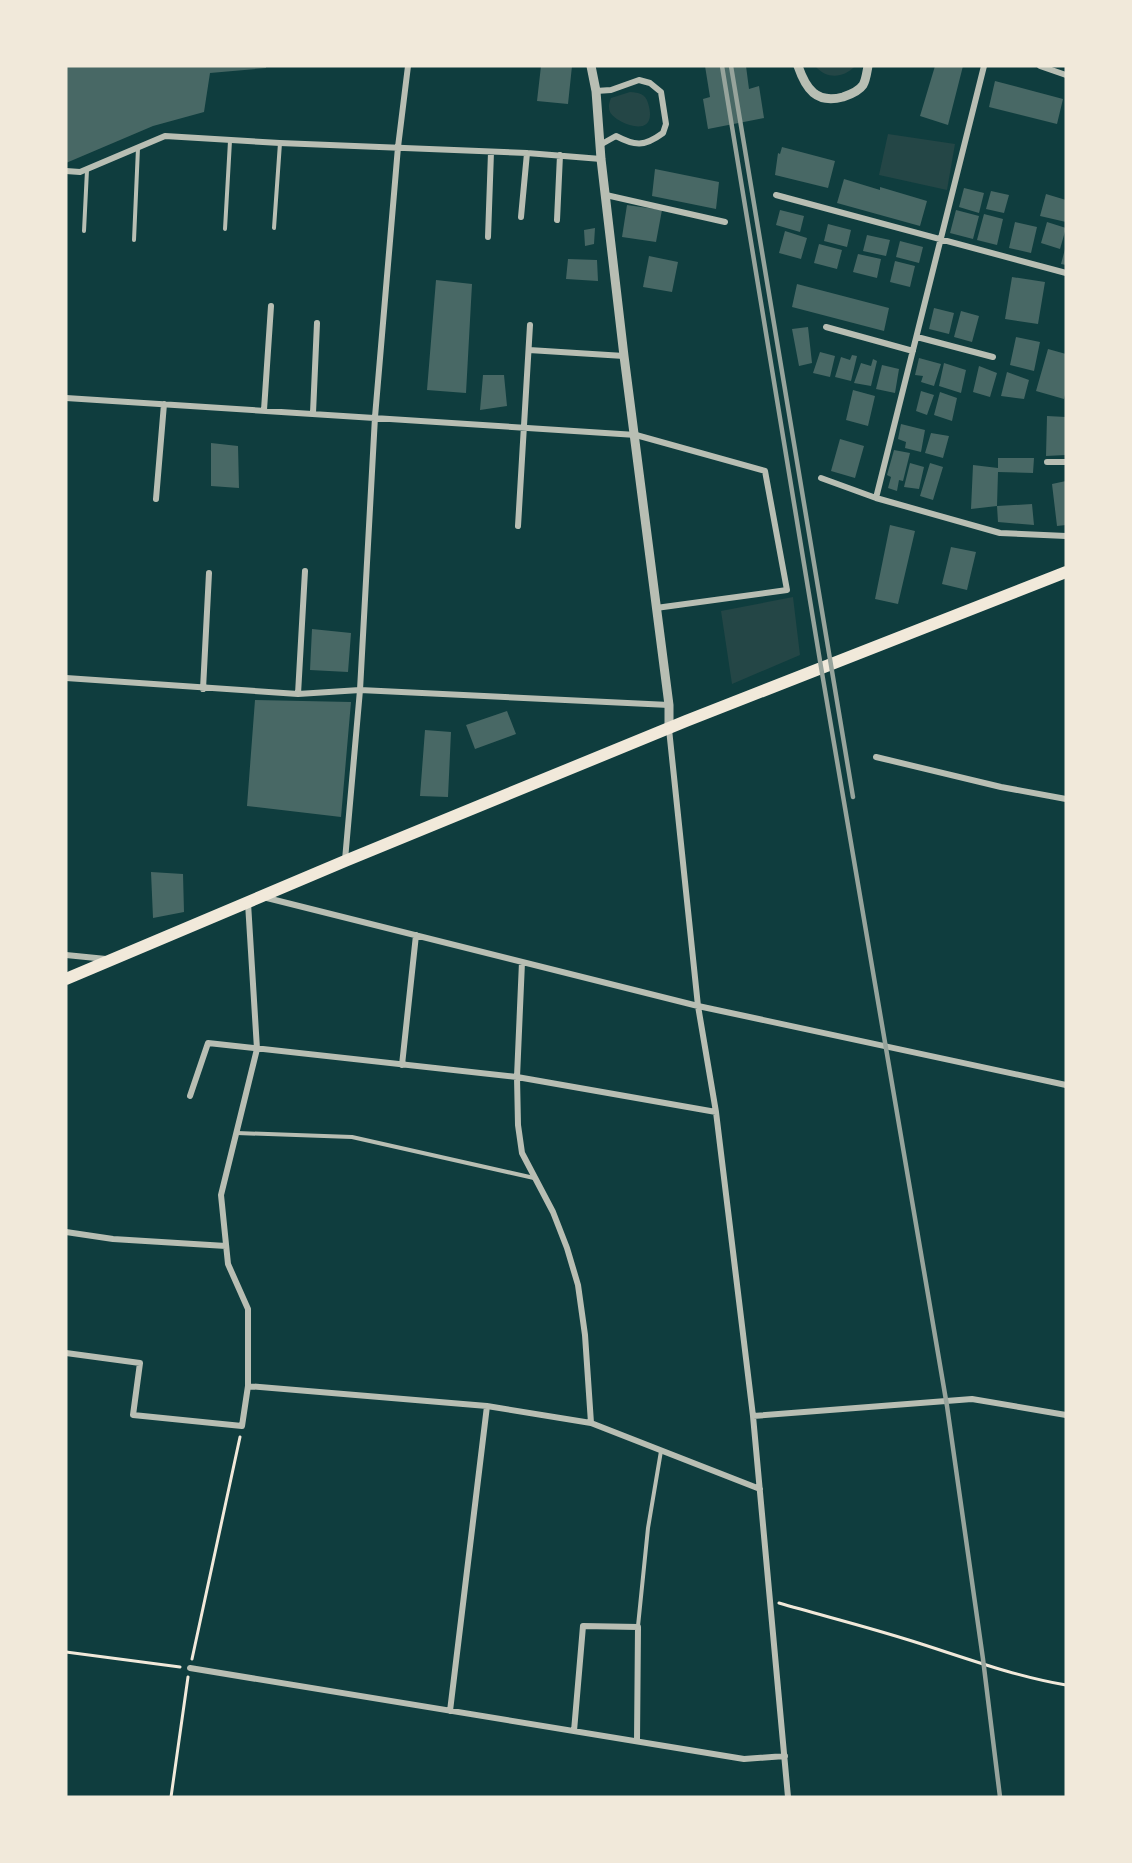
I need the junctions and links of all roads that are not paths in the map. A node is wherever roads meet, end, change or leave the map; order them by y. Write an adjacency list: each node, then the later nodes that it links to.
1 (408, 66): 13 (street)
2 (591, 66): 8 (street)
3 (798, 66): 4 (street)
4 (868, 66)
5 (984, 66): 30 (street)
6 (1040, 66): 7 (street)
7 (1066, 75)
8 (596, 91): 11 (street); 11 (street)
9 (230, 140): 10 (street); 12 (street); 26 (lane)
10 (280, 143): 13 (street); 25 (lane)
11 (600, 145): 17 (street)
12 (138, 147): 18 (street); 29 (lane)
13 (398, 147): 14 (street); 45 (street)
14 (491, 152): 15 (street); 28 (street)
15 (527, 153): 16 (street); 22 (street)
16 (560, 155): 17 (street); 23 (street)
17 (601, 159): 20 (street)
18 (87, 169): 19 (street); 27 (lane)
19 (66, 171)
20 (606, 195): 24 (street); 39 (street)
21 (776, 195): 30 (street)
22 (521, 218)
23 (557, 220)
24 (724, 222)
25 (274, 228)
26 (225, 229)
27 (84, 231)
28 (488, 237)
29 (134, 240)
30 (940, 240): 31 (street); 36 (street)
31 (1066, 273)
32 (271, 306): 43 (street)
33 (318, 323): 44 (street)
34 (530, 325): 37 (street)
35 (825, 327): 38 (street)
36 (917, 337): 38 (street); 40 (street)
37 (529, 350): 39 (street); 46 (street)
38 (913, 351): 51 (street)
39 (624, 356): 47 (street)
40 (993, 357)
41 (66, 398): 42 (street)
42 (164, 404): 43 (street); 52 (street)
43 (264, 410): 44 (street)
44 (313, 413): 45 (street)
45 (375, 417): 46 (street); 61 (street)
46 (523, 429): 47 (street); 53 (street)
47 (636, 435): 58 (street); 58 (street)
48 (1047, 462): 49 (street)
49 (1066, 462)
50 (821, 477): 51 (street)
51 (876, 498): 54 (street)
52 (156, 499)
53 (518, 526)
54 (1066, 536)
55 (305, 571): 62 (street)
56 (1066, 572): 64 (main road)
57 (209, 573): 60 (street)
58 (656, 608): 63 (street)
59 (66, 678): 60 (street)
60 (203, 688): 62 (street)
61 (360, 690): 62 (street); 63 (street); 67 (street)
62 (298, 694)
63 (669, 705): 64 (street)
64 (669, 729): 67 (main road); 75 (street)
65 (876, 757): 66 (street)
66 (1066, 799)
67 (345, 861): 68 (main road)
68 (261, 897): 69 (main road); 70 (street)
69 (248, 902): 72 (main road); 76 (street)
70 (416, 935): 73 (street); 77 (street)
71 (66, 955): 72 (street)
72 (115, 960): 74 (main road)
73 (522, 962): 75 (street); 78 (street)
74 (66, 979)
75 (698, 1006): 79 (street); 81 (street)
76 (257, 1049): 77 (street); 80 (street); 82 (street)
77 (402, 1065): 78 (street)
78 (517, 1077): 81 (street); 83 (street)
79 (1066, 1085)
80 (190, 1096)
81 (716, 1112): 90 (street)
82 (236, 1133): 83 (lane); 85 (street)
83 (535, 1178): 91 (street)
84 (66, 1232): 85 (street)
85 (226, 1246): 87 (street)
86 (66, 1353): 87 (street)
87 (248, 1386): 88 (street)
88 (487, 1406): 91 (street); 96 (street)
89 (1066, 1415): 90 (street)
90 (753, 1416): 93 (street)
91 (591, 1423): 92 (street)
92 (661, 1451): 93 (street); 94 (lane)
93 (760, 1489): 99 (street)
94 (638, 1627): 97 (street); 98 (street)
95 (190, 1668): 96 (street)
96 (450, 1711): 97 (street)
97 (574, 1731): 98 (street)
98 (637, 1741): 99 (street)
99 (785, 1756): 100 (street)
100 (788, 1797)

